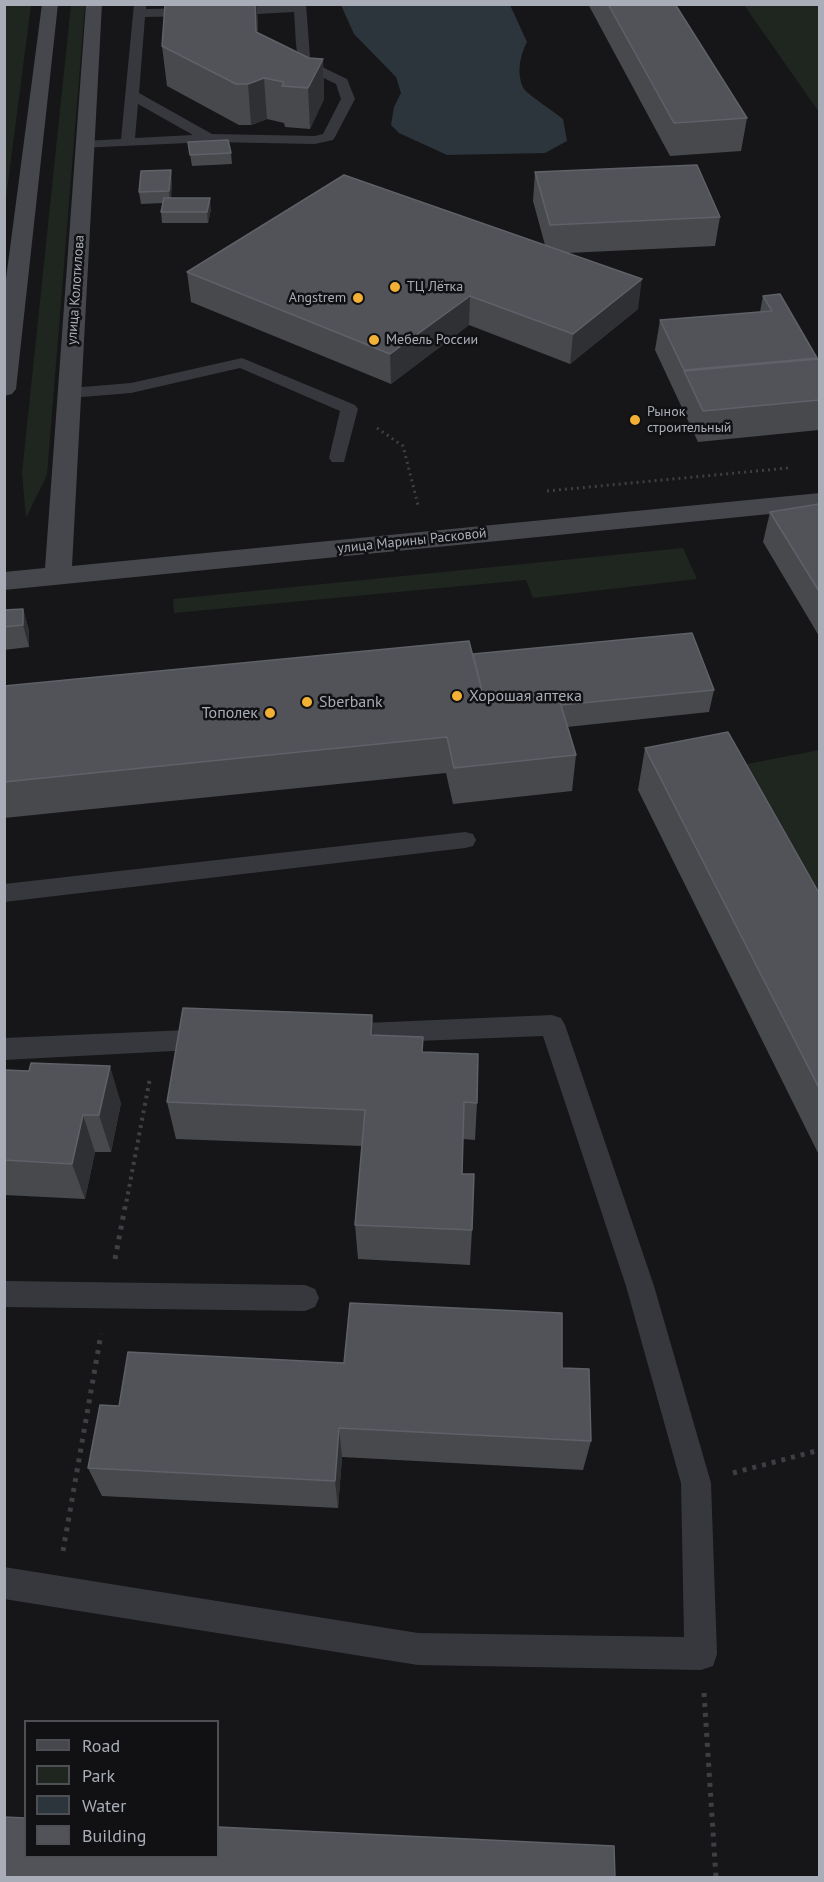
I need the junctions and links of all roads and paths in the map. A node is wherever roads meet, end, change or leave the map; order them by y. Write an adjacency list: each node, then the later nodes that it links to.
1 (50, 4): 11 (main road)
2 (94, 4): 10 (main road, улица Колотилова)
3 (301, 6): 5 (lane); 8 (lane)
4 (140, 9): 6 (lane); 7 (lane)
5 (257, 10)
6 (191, 12)
7 (132, 95): 8 (lane); 9 (lane)
8 (209, 138): 9 (lane)
9 (128, 142): 10 (lane)
10 (85, 145): 12 (main road, улица Колотилова)
11 (4, 388)
12 (70, 393): 13 (lane); 19 (main road, улица Колотилова)
13 (349, 409): 14 (lane); 18 (path)
14 (338, 458)
15 (798, 467): 16 (path)
16 (547, 491)
17 (819, 501): 19 (main road, улица Марины Расковой)
18 (430, 503)
19 (58, 575): 20 (main road, улица Марины Расковой)
20 (4, 580)
21 (465, 840): 22 (lane)
22 (4, 893)
23 (313, 1035): 29 (lane)
24 (241, 1038): 25 (lane)
25 (4, 1048)
26 (4, 1294): 27 (lane)
27 (305, 1298)
28 (819, 1450): 29 (path)
29 (696, 1483): 31 (lane)
30 (4, 1583): 31 (lane)
31 (701, 1654): 32 (path)
32 (716, 1878)

